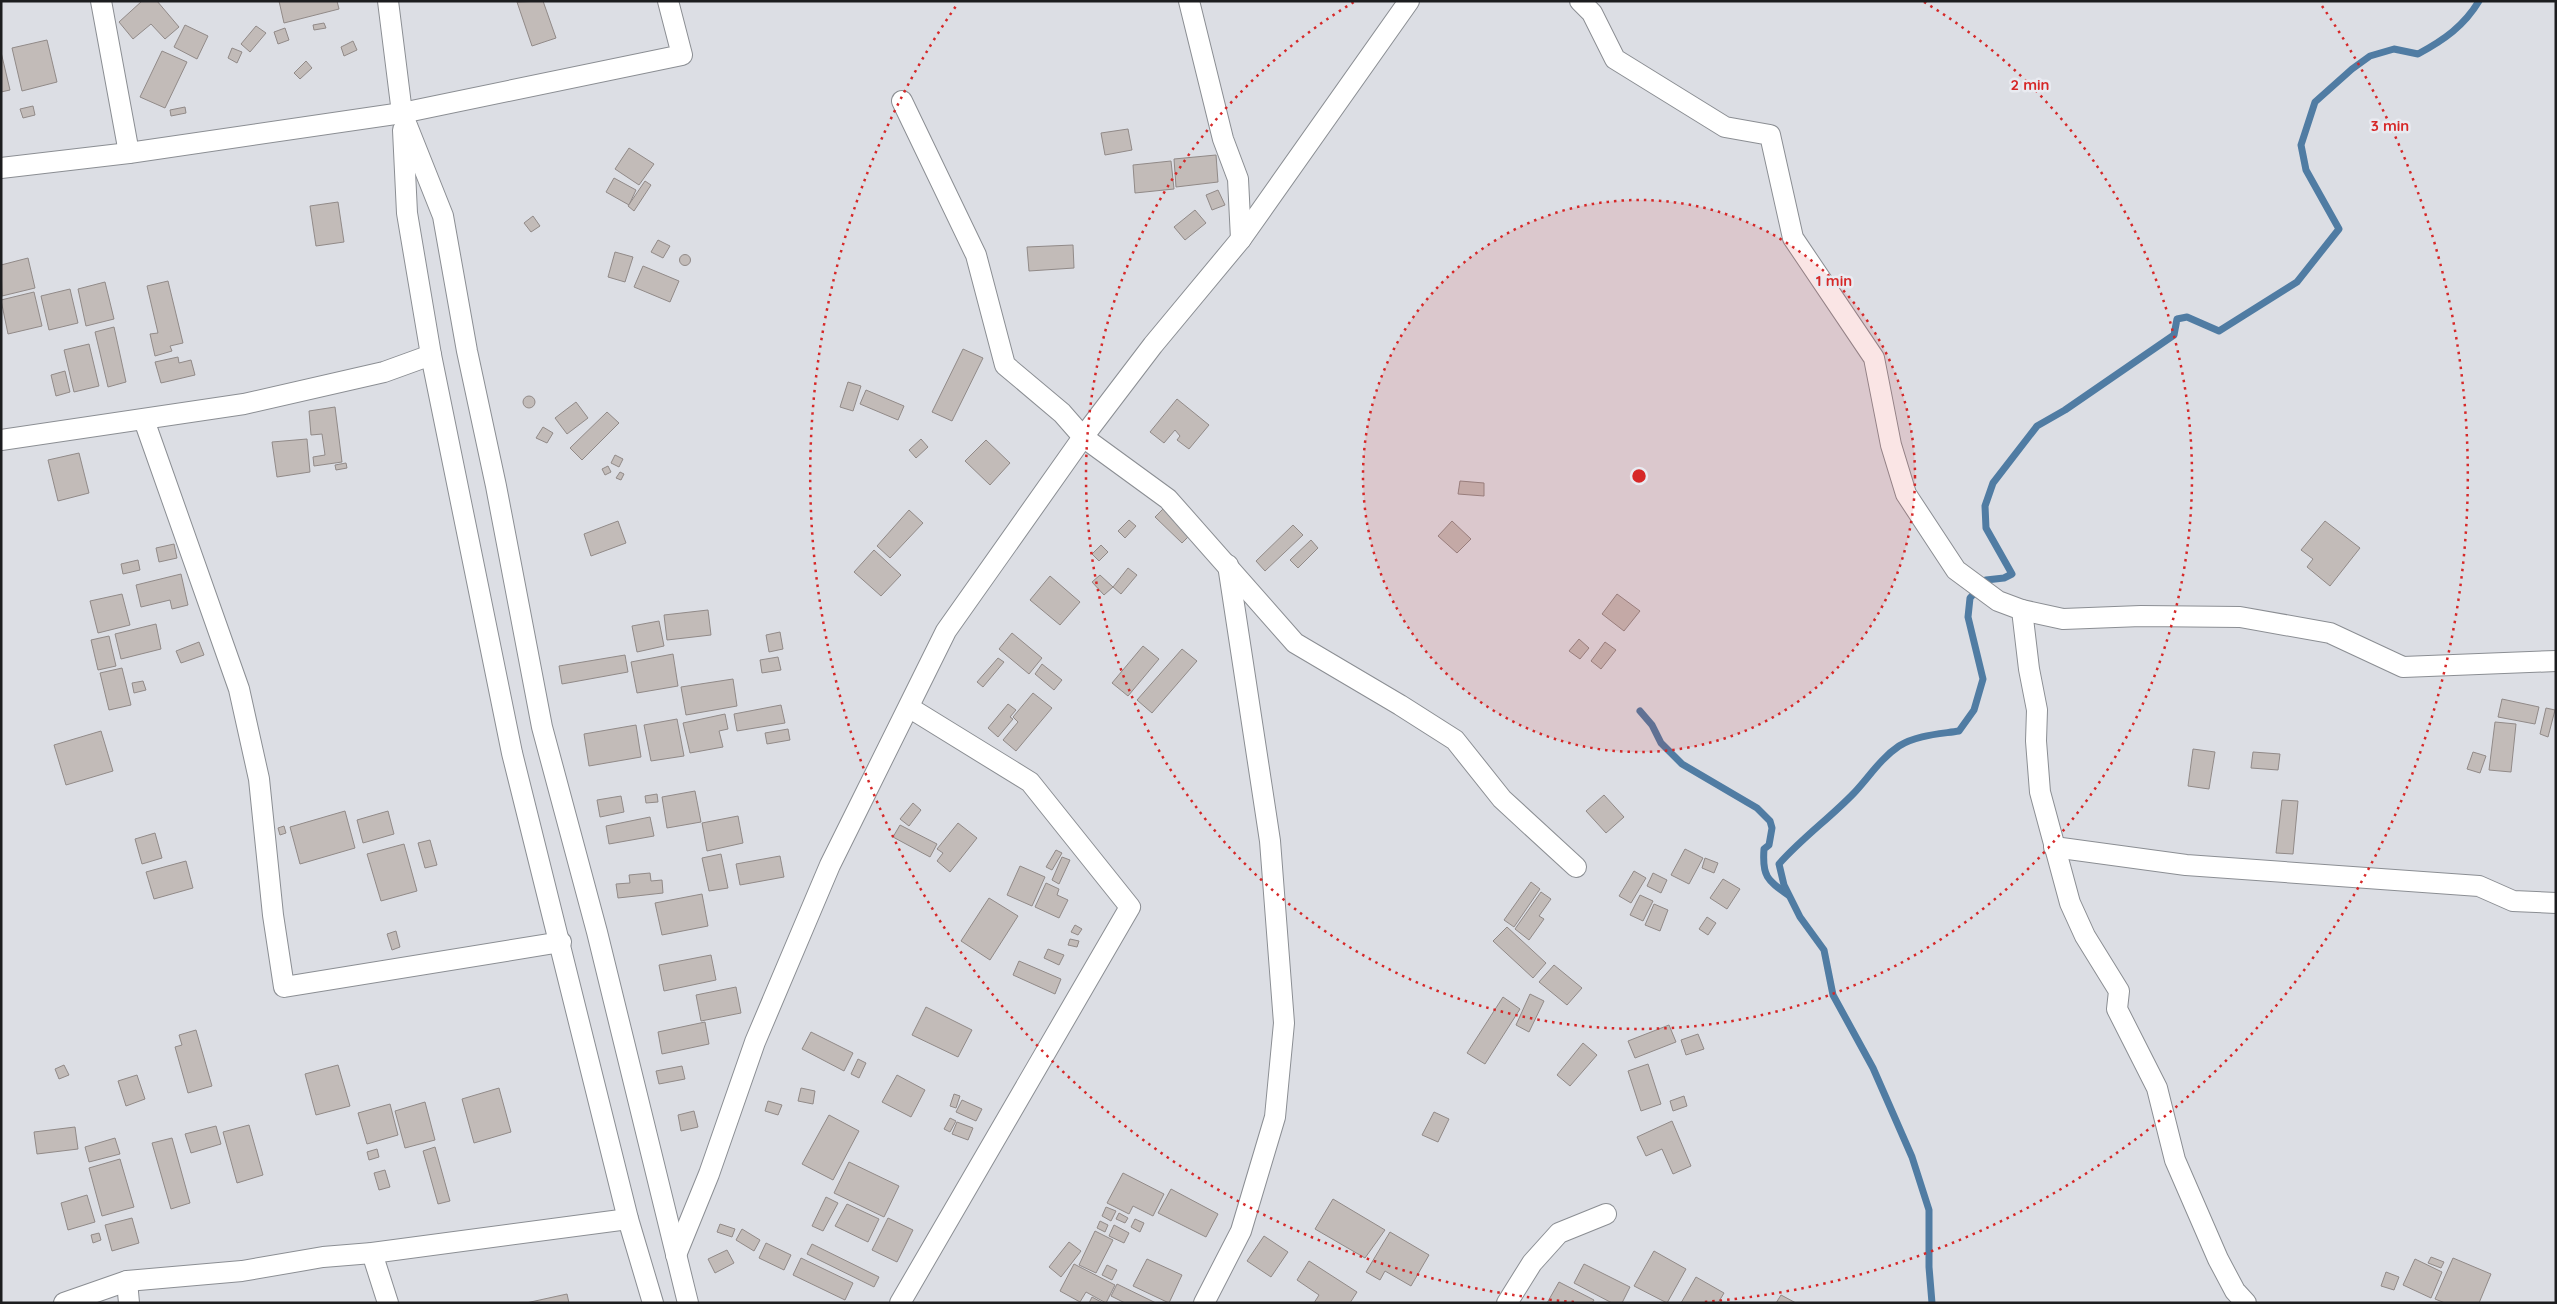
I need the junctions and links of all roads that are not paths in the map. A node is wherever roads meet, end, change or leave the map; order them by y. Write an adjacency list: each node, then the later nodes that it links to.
1 (101, 1): 9 (street)
2 (388, 1): 8 (street)
3 (668, 1): 8 (street)
4 (1189, 1): 11 (street)
5 (1408, 1): 11 (street)
6 (1580, 1): 17 (street)
7 (902, 101): 14 (street)
8 (402, 113): 9 (street); 12 (street); 27 (street)
9 (129, 153): 10 (street)
10 (1, 168)
11 (1241, 239): 14 (street)
12 (431, 355): 13 (street); 23 (street)
13 (144, 420): 15 (street); 23 (street)
14 (1083, 437): 16 (street); 19 (street)
15 (1, 440)
16 (1228, 565): 21 (street); 35 (street)
17 (2022, 610): 18 (street); 20 (street)
18 (2556, 661)
19 (910, 708): 27 (street); 34 (street)
20 (2054, 847): 22 (street); 37 (street)
21 (1576, 867)
22 (2556, 903)
23 (561, 942): 25 (street)
24 (1606, 1214): 36 (street)
25 (628, 1219): 26 (street); 32 (street)
26 (372, 1252): 28 (street); 31 (street)
27 (676, 1255): 33 (street)
28 (127, 1281): 29 (street); 30 (street)
29 (64, 1303)
30 (129, 1303)
31 (388, 1303)
32 (654, 1303)
33 (688, 1303)
34 (900, 1303)
35 (1204, 1303)
36 (1508, 1303)
37 (2246, 1303)

